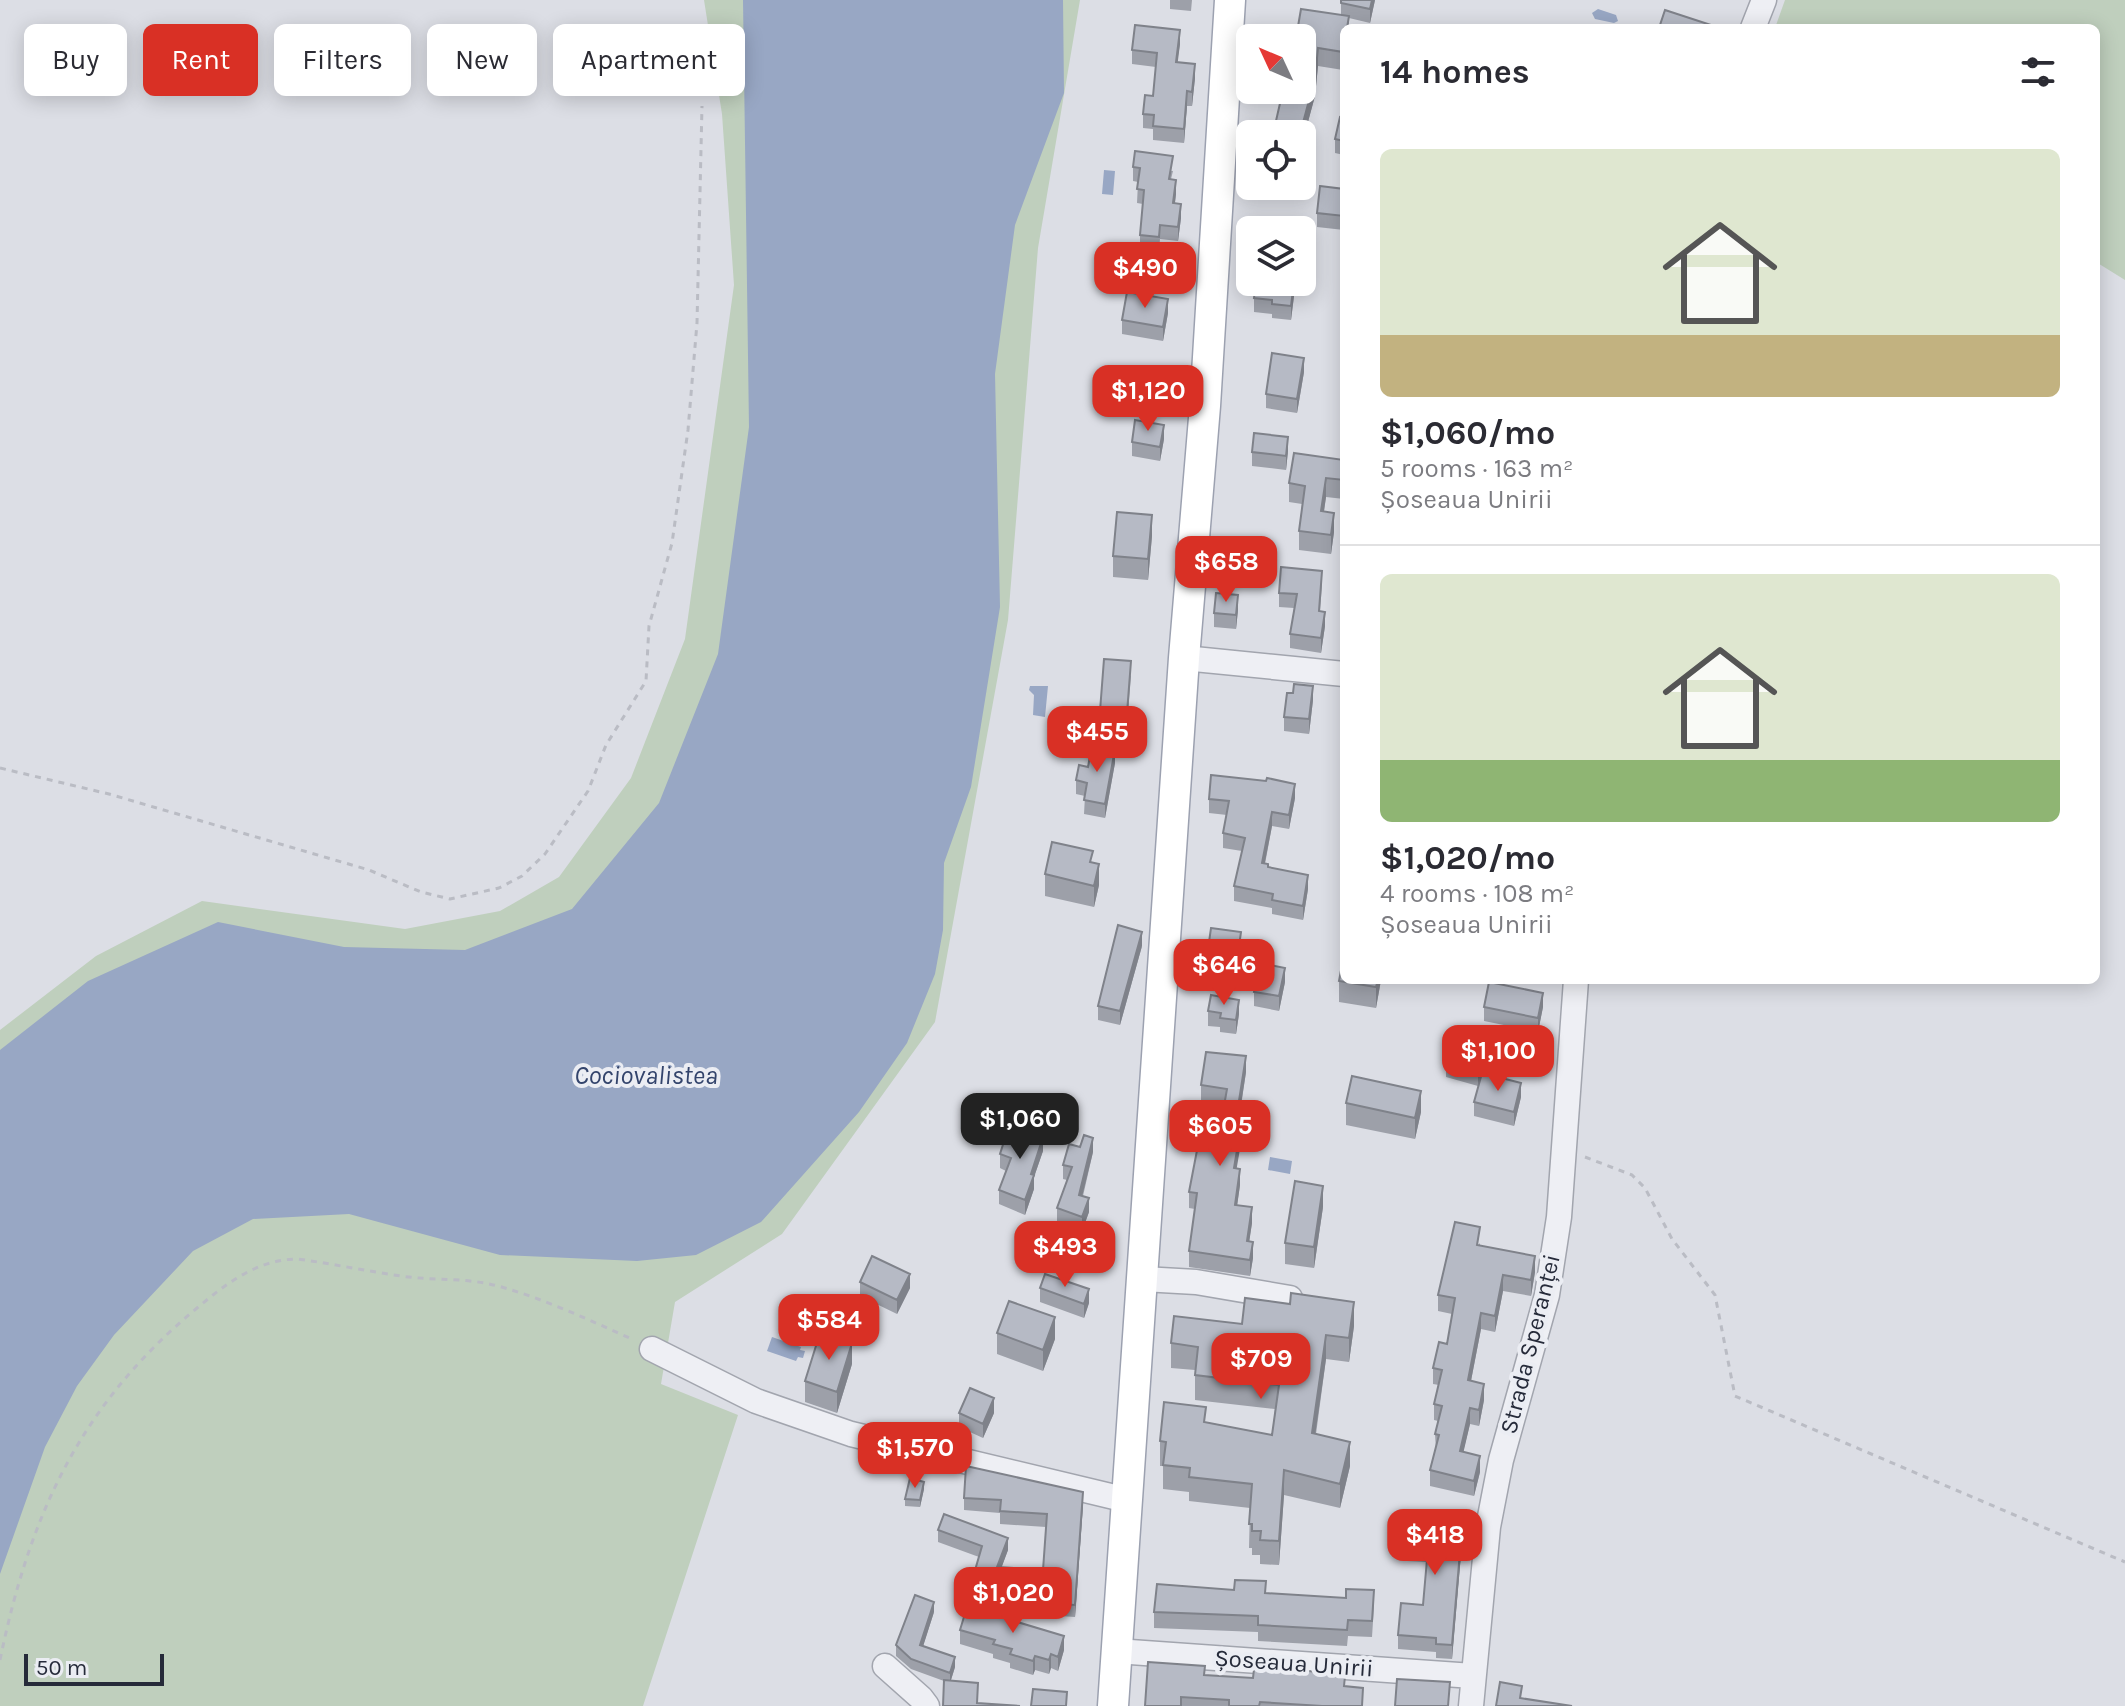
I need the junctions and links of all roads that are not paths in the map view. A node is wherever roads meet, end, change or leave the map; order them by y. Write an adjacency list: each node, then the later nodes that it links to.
1 (1230, 0): 4 (main road)
2 (1761, 1): 3 (street)
3 (1754, 24)
4 (1184, 658): 5 (street); 7 (main road)
5 (1340, 674)
6 (1576, 984): 13 (street, Strada Speranței)
7 (1143, 1279): 8 (street); 10 (main road)
8 (1290, 1298)
9 (652, 1349): 10 (street)
10 (1127, 1500): 11 (main road)
11 (1116, 1651): 13 (street, Șoseaua Unirii); 15 (main road)
12 (885, 1666): 14 (street)
13 (1473, 1676): 16 (street, Strada Speranței)
14 (927, 1706)
15 (1113, 1706)
16 (1471, 1706)

